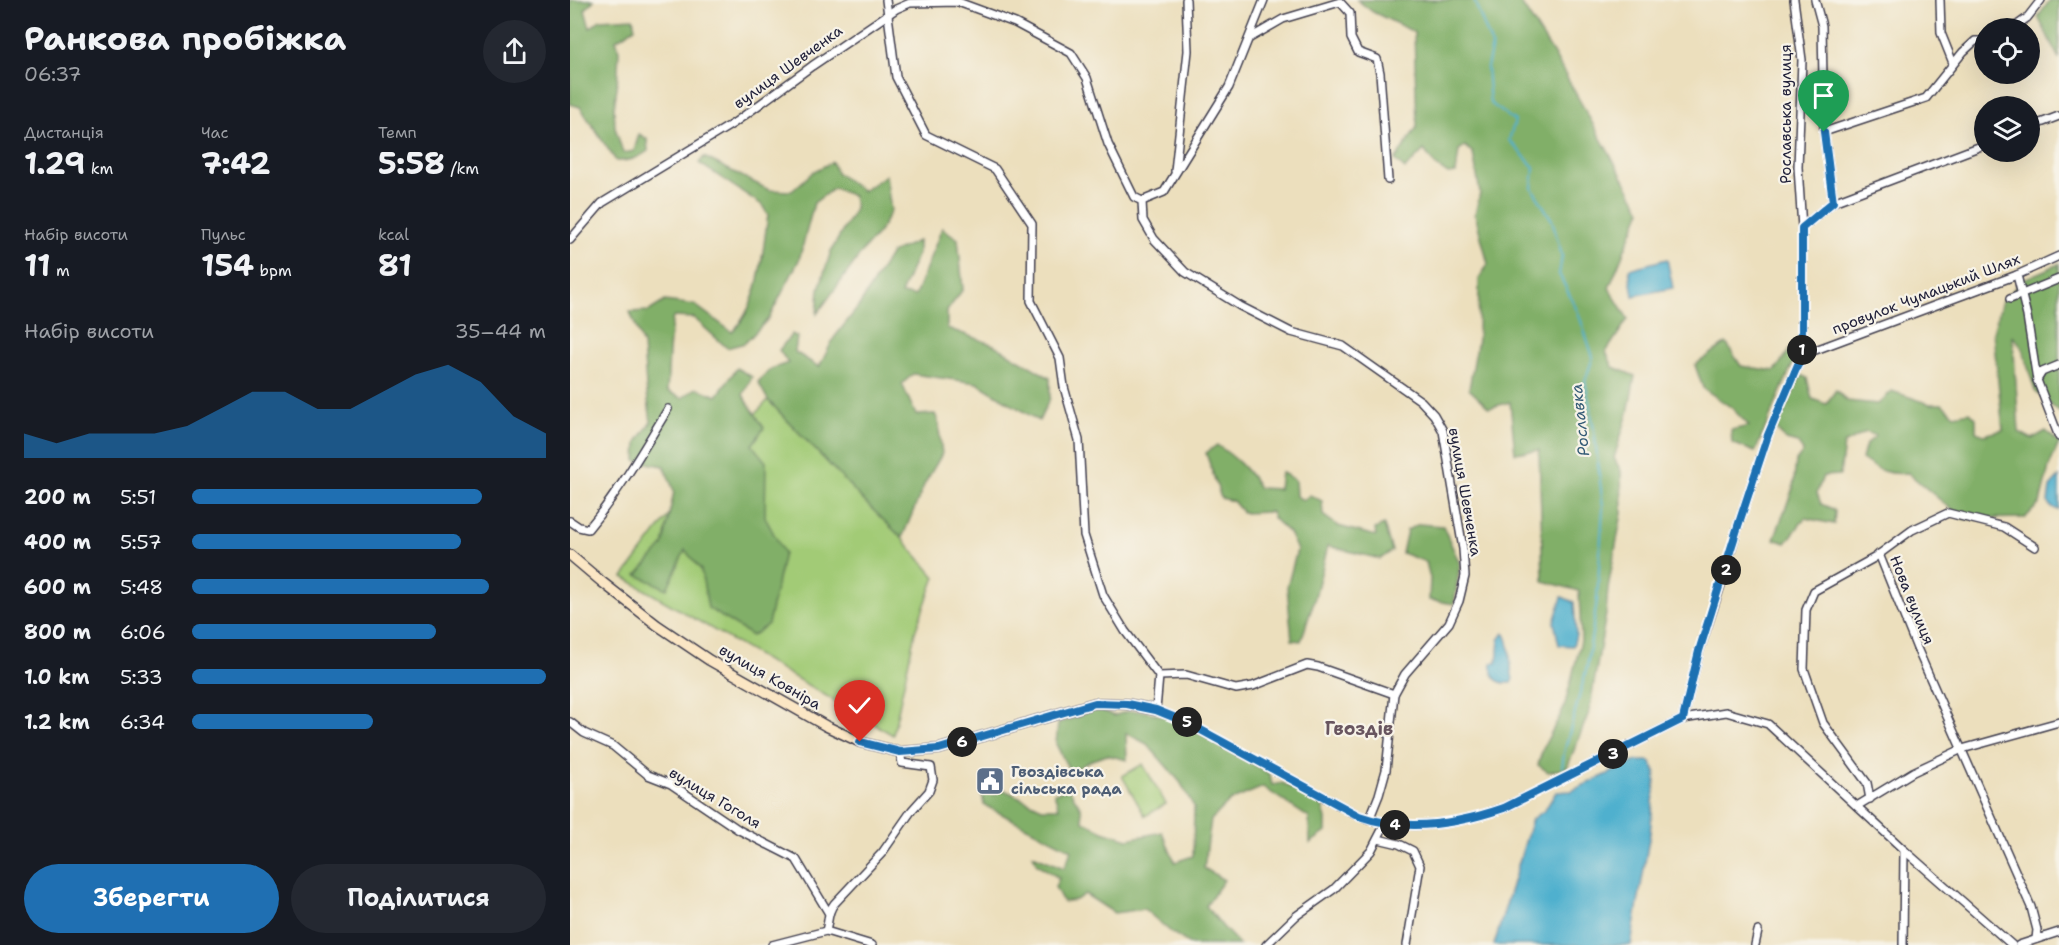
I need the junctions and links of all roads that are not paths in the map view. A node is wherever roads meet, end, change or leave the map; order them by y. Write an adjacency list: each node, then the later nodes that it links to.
1 (886, 0): 9 (street)
2 (1186, 0): 18 (street)
3 (1264, 0): 11 (street)
4 (1794, 0): 22 (street, Рославська вулиця)
5 (1815, 0): 16 (street)
6 (1940, 0): 13 (street)
7 (2041, 0): 10 (street)
8 (1341, 1): 11 (street); 19 (street)
9 (887, 14): 20 (street, вулиця Шевченка); 23 (street, вулиця Шевченка); 38 (street)
10 (2027, 18)
11 (1250, 38): 18 (street)
12 (1974, 42): 13 (street)
13 (1953, 63): 16 (street)
14 (2059, 116): 15 (street)
15 (2040, 123)
16 (1824, 132): 21 (street)
17 (1974, 148): 21 (street)
18 (1175, 174): 20 (street)
19 (1388, 180)
20 (1142, 201): 39 (street, вулиця Шевченка)
21 (1833, 202): 22 (street)
22 (1802, 228): 29 (street, Рославська вулиця)
23 (570, 240)
24 (2059, 256): 25 (street, провулок Чумацький Шлях)
25 (2017, 275): 27 (street); 29 (street, провулок Чумацький Шлях)
26 (2059, 279): 27 (street)
27 (2022, 294): 28 (street); 31 (street)
28 (2010, 299)
29 (1802, 355): 41 (street, Рославська вулиця)
30 (2059, 365): 31 (street)
31 (2037, 380): 33 (street)
32 (668, 409): 34 (street)
33 (2059, 437)
34 (570, 521)
35 (2035, 547): 36 (street, Нова вулиця)
36 (1879, 554): 44 (street, Нова вулиця); 46 (street)
37 (570, 555): 45 (street, вулиця Ковніра)
38 (1159, 676): 39 (street); 40 (street)
39 (1394, 694): 48 (street, вулиця Шевченка)
40 (1156, 710): 45 (street, вулиця Ковніра); 48 (street)
41 (1683, 719): 47 (street); 49 (street)
42 (570, 722): 52 (street, вулиця Гоголя)
43 (2059, 722): 44 (street)
44 (1962, 750): 46 (street); 56 (street, Нова вулиця)
45 (900, 752): 52 (street)
46 (1870, 800): 47 (street)
47 (1857, 806): 51 (street)
48 (1369, 819): 49 (street)
49 (1385, 824): 50 (street)
50 (1378, 839): 59 (street); 60 (street)
51 (1904, 850): 62 (street); 63 (street)
52 (828, 912): 53 (street)
53 (826, 931): 57 (street); 58 (street)
54 (1758, 931): 61 (street)
55 (2059, 932): 56 (street)
56 (2036, 939): 64 (street)
57 (772, 945)
58 (872, 945)
59 (1266, 945)
60 (1407, 945)
61 (1755, 945)
62 (1903, 945)
63 (2012, 945)
64 (2019, 945)

